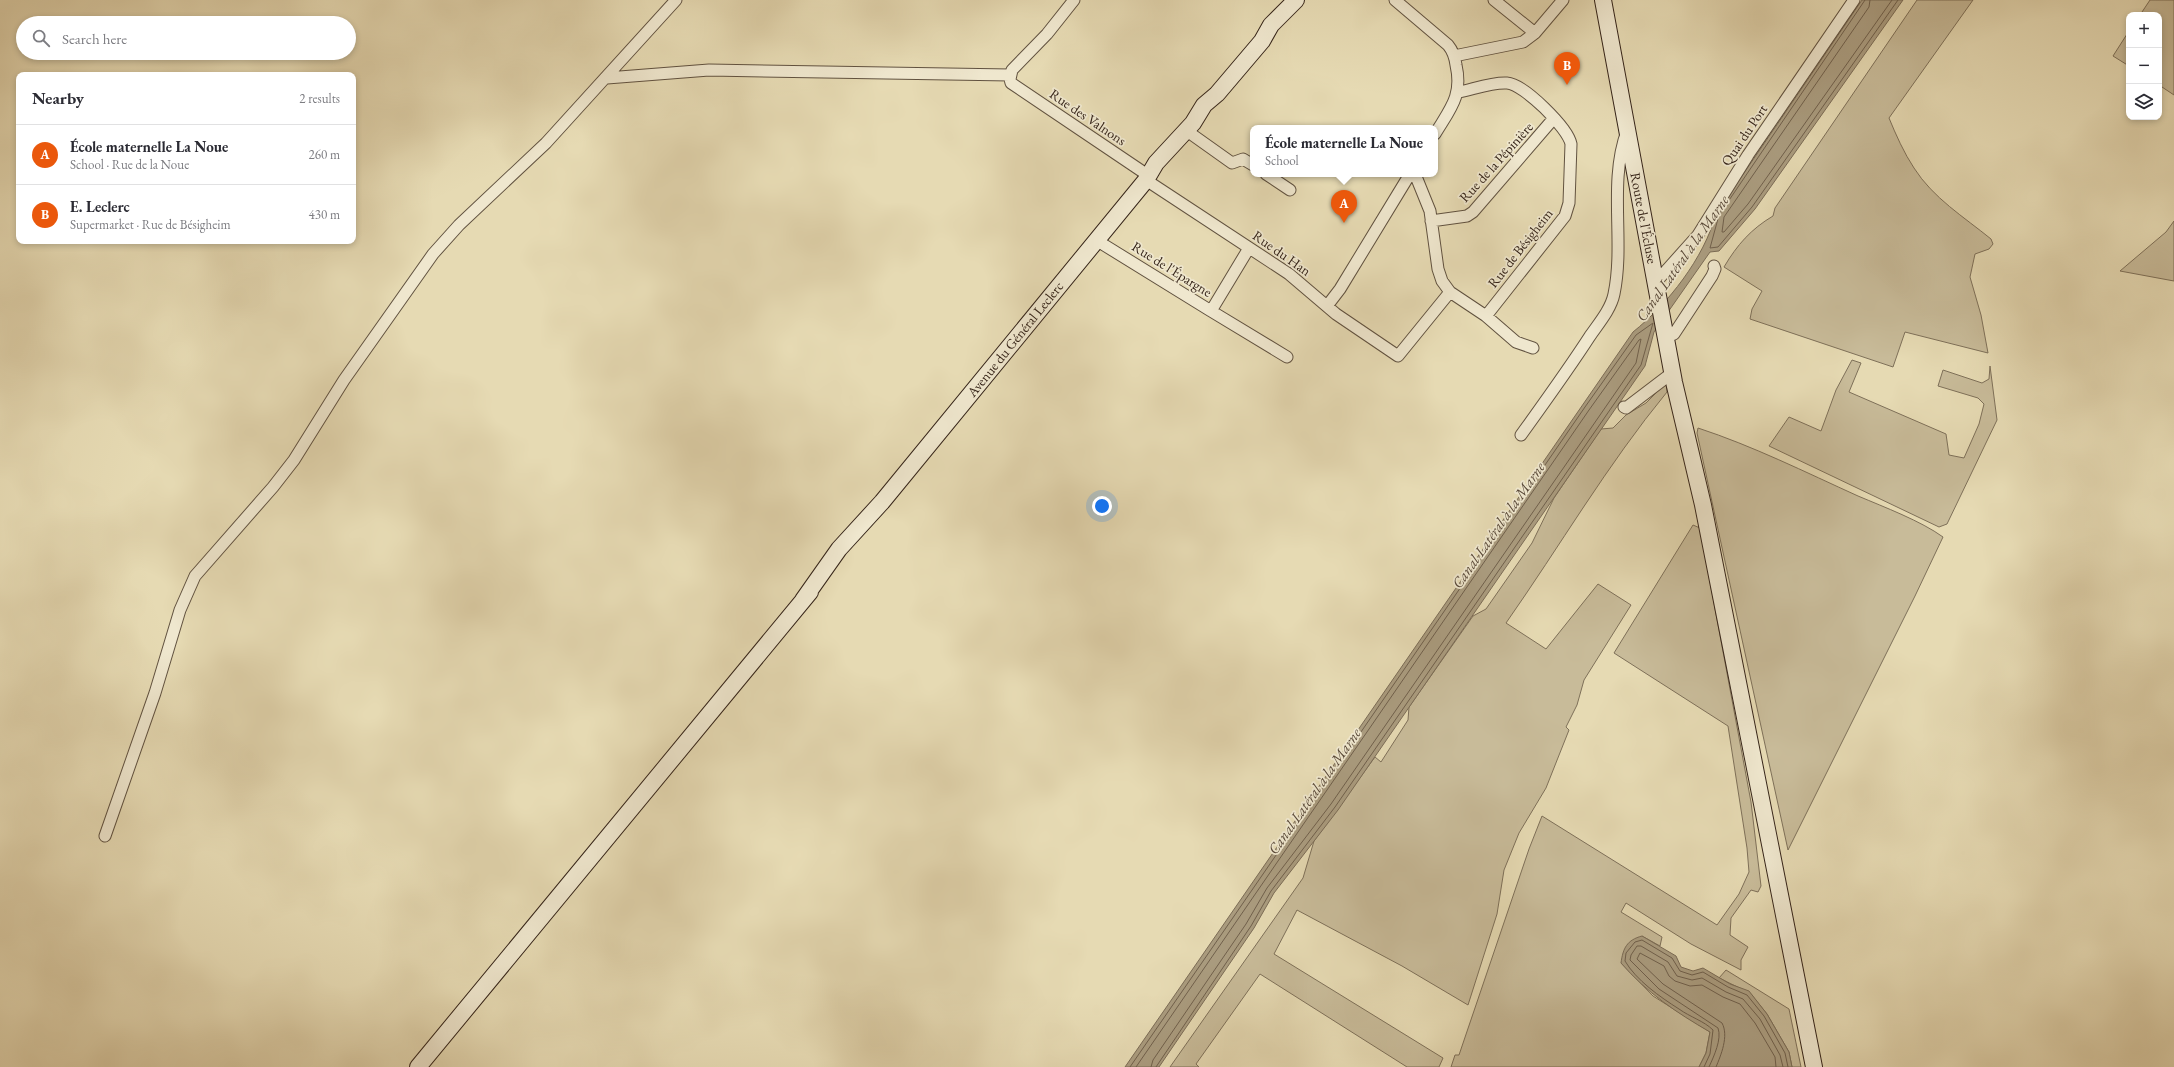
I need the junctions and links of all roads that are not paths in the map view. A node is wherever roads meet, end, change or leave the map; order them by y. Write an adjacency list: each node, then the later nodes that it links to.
1 (676, 0): 11 (street)
2 (1074, 0): 12 (street)
3 (1395, 0): 10 (street)
4 (1494, 0): 9 (street)
5 (1563, 0): 9 (street)
6 (1603, 0): 16 (main road, Route de l'Écluse)
7 (1854, 0): 28 (street, Quai du Port)
8 (1291, 5): 17 (main road, Avenue du Général Leclerc)
9 (1535, 33): 10 (street)
10 (1454, 56): 13 (street)
11 (607, 78): 12 (street); 39 (street)
12 (1010, 79): 22 (street, Rue des Valnons)
13 (1458, 92): 14 (street, Rue de Bésigheim); 15 (street)
14 (1554, 118): 24 (street, Rue de la Pépinière); 32 (street, Rue de Bésigheim)
15 (1438, 129)
16 (1627, 129): 28 (main road, Route de l'Écluse); 38 (street)
17 (1186, 132): 18 (street); 22 (main road, Avenue du Général Leclerc)
18 (1250, 163)
19 (1270, 177): 23 (street)
20 (1408, 177): 30 (street)
21 (1416, 177): 24 (street)
22 (1148, 178): 25 (main road, Avenue du Général Leclerc); 26 (street, Rue du Han)
23 (1290, 190)
24 (1431, 221): 29 (street)
25 (1096, 240): 31 (street, Rue de l'Épargne); 40 (main road, Avenue du Général Leclerc)
26 (1249, 248): 30 (street, Rue du Han); 31 (street, Rue de l'Épargne)
27 (1714, 266): 33 (street)
28 (1656, 282): 33 (main road, Route de l'Écluse)
29 (1450, 292): 30 (street, Rue du Han); 32 (street)
30 (1326, 306)
31 (1211, 310): 35 (street)
32 (1486, 316): 34 (street)
33 (1666, 337): 36 (main road, Route de l'Écluse)
34 (1533, 348)
35 (1287, 357)
36 (1672, 373): 37 (street); 41 (main road, Route de l'Écluse)
37 (1624, 407)
38 (1521, 436)
39 (105, 836)
40 (418, 1067)
41 (1814, 1067)

